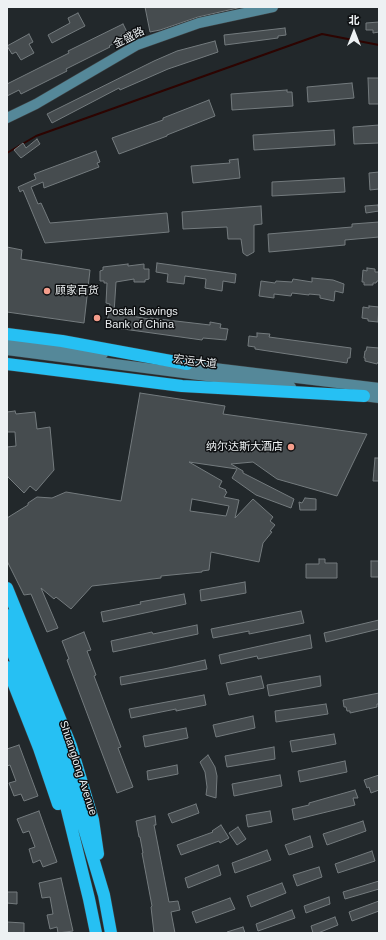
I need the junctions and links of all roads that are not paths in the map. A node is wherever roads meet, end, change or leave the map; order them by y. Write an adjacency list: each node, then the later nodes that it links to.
1 (273, 7): 2 (main road, 金盛路)
2 (7, 118)
3 (7, 334): 7 (highway)
4 (7, 342): 7 (main road, 宏运大道)
5 (7, 350): 9 (main road, 宏运大道)
6 (7, 364): 9 (highway)
7 (187, 364): 8 (main road, 宏运大道)
8 (379, 388)
9 (364, 396): 10 (main road, 宏运大道)
10 (379, 398)
11 (7, 588): 16 (highway)
12 (7, 615): 15 (highway, Shuanglong Avenue)
13 (7, 638): 15 (highway, Shuanglong Avenue)
14 (7, 667): 17 (highway)
15 (59, 759): 16 (highway, Shuanglong Avenue); 17 (highway, Shuanglong Avenue)
16 (104, 895): 19 (highway, Shuanglong Avenue)
17 (89, 899): 18 (highway, Shuanglong Avenue)
18 (96, 933)
19 (111, 933)

